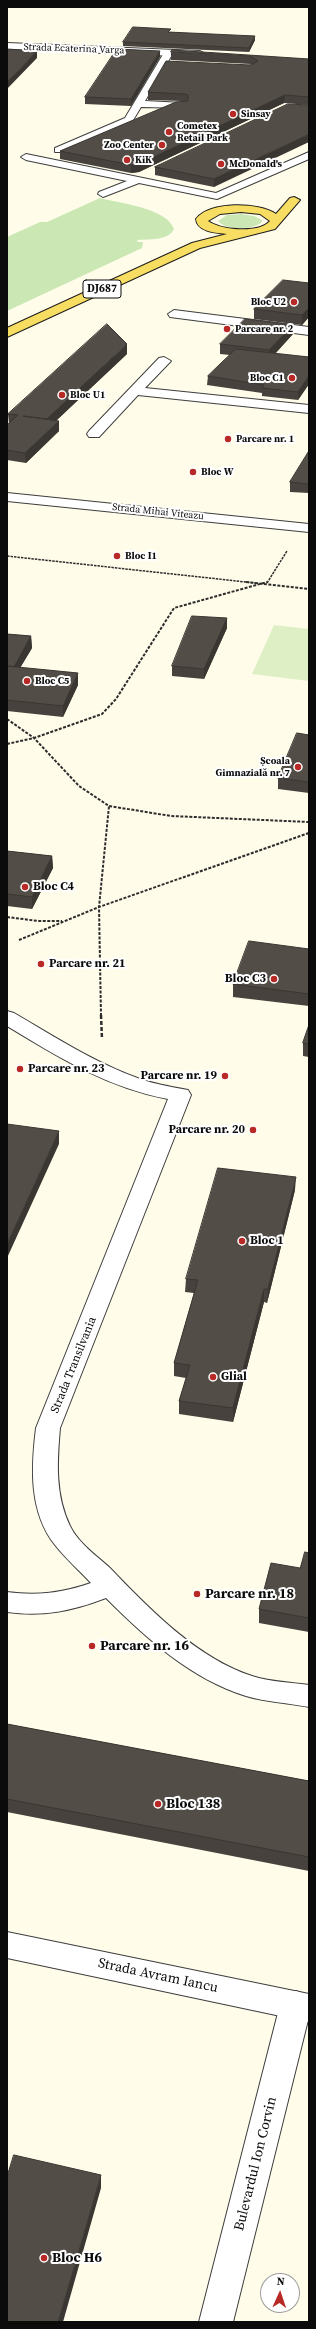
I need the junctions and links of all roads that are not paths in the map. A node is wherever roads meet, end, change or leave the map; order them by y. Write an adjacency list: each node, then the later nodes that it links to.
1 (7, 46): 2 (street, Strada Ecaterina Varga)
2 (168, 53): 3 (street, Strada Ecaterina Varga); 4 (lane)
3 (207, 55)
4 (138, 104): 5 (lane); 6 (lane)
5 (184, 106)
6 (59, 150)
7 (309, 155): 10 (lane)
8 (26, 157): 10 (lane)
9 (151, 174): 10 (lane)
10 (136, 180): 11 (lane)
11 (104, 194)
12 (232, 209): 13 (main road, DJ687); 13 (main road, DJ687); 14 (main road, DJ687)
13 (276, 221): 15 (main road, DJ687)
14 (205, 225): 15 (main road, DJ687); 16 (main road, DJ687)
15 (258, 231): 16 (main road, DJ687)
16 (196, 245): 19 (main road, DJ687)
17 (174, 314): 18 (street)
18 (309, 331)
19 (7, 333)
20 (164, 361): 21 (street)
21 (135, 391): 22 (street); 23 (street)
22 (309, 410)
23 (94, 434)
24 (7, 497): 25 (street, Strada Mihai Viteazu)
25 (309, 528)
26 (7, 1017): 27 (street, Strada Transilvania)
27 (110, 1586): 28 (street); 29 (street, Strada Transilvania)
28 (7, 1602)
29 (309, 1696)
30 (7, 1945): 31 (street, Strada Avram Iancu)
31 (303, 2007): 32 (street, Bulevardul Ion Corvin)
32 (216, 2322)

